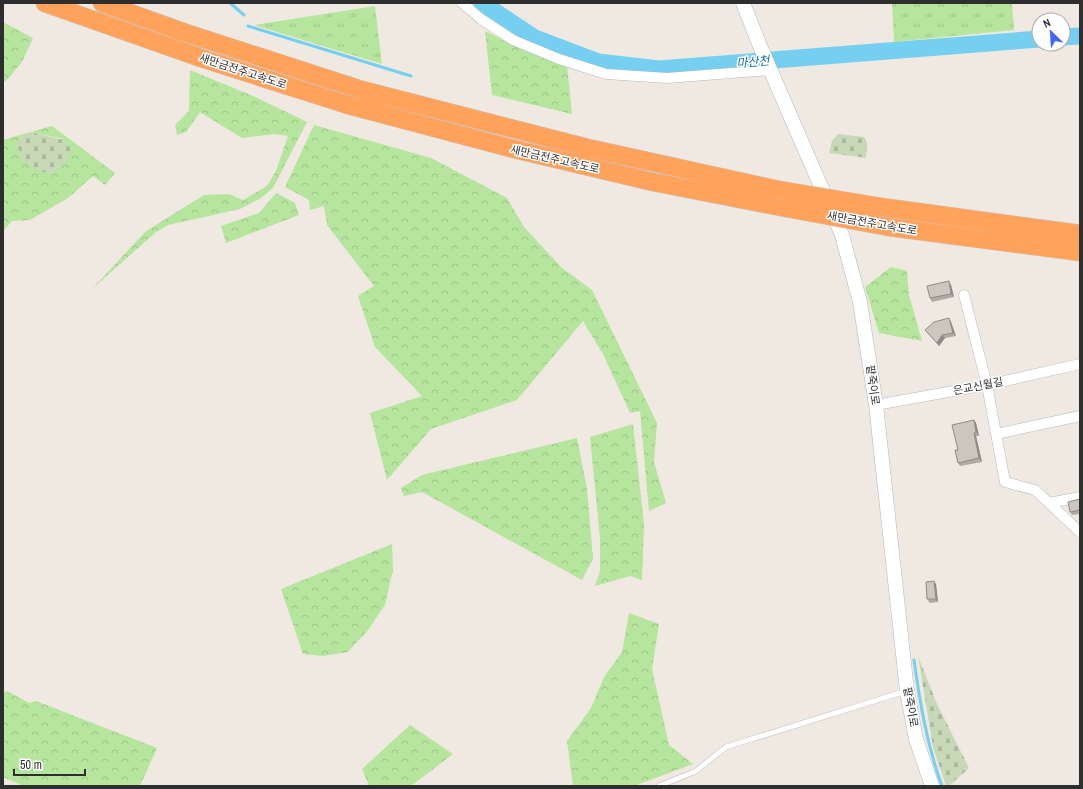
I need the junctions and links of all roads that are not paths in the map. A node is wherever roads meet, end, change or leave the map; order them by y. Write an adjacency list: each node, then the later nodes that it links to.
1 (45, 3): 7 (highway, 새만금전주고속도로, bridge)
2 (102, 3): 6 (highway, 새만금전주고속도로, bridge)
3 (462, 3): 5 (street)
4 (742, 3): 5 (street, 팥죽이로)
5 (770, 68): 11 (street, 팥죽이로)
6 (1075, 232)
7 (1080, 252)
8 (964, 295): 10 (street)
9 (1080, 364): 10 (street, 은교신월길)
10 (987, 385): 11 (street, 은교신월길); 13 (street)
11 (876, 405): 17 (street, 팥죽이로)
12 (1080, 416): 13 (street)
13 (996, 434): 15 (street)
14 (1080, 497): 15 (street)
15 (1049, 503): 16 (street)
16 (1080, 532)
17 (907, 691): 18 (lane); 19 (street, 팥죽이로)
18 (659, 786)
19 (932, 786)

